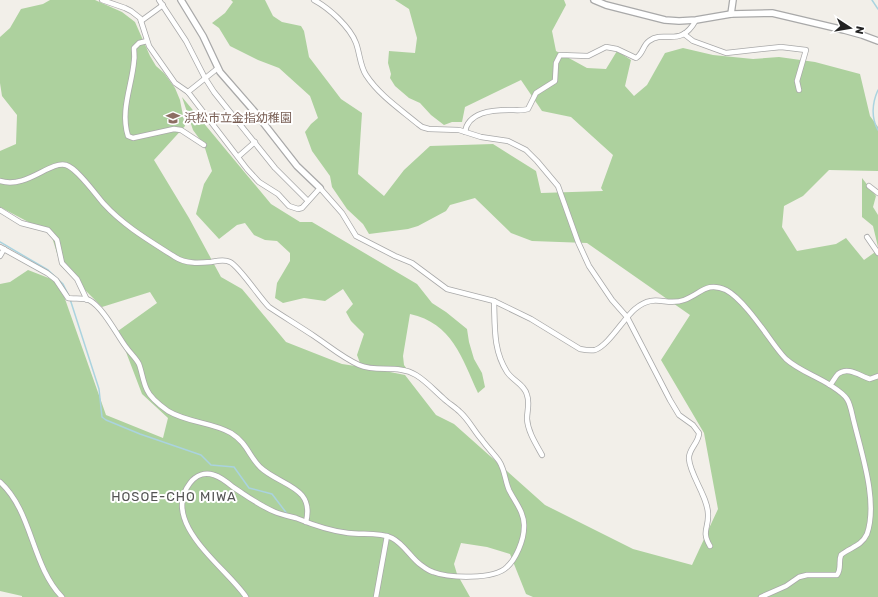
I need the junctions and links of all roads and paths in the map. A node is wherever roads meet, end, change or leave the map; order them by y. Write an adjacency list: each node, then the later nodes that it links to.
1 (102, 0): 10 (street)
2 (159, 0): 7 (street)
3 (181, 0): 14 (street)
4 (314, 0): 18 (street)
5 (594, 0): 9 (street)
6 (733, 0): 8 (street)
7 (163, 5): 10 (street); 15 (street)
8 (731, 14): 9 (street); 13 (street)
9 (696, 20): 11 (street)
10 (142, 21): 12 (street)
11 (684, 34): 16 (street); 18 (street)
12 (147, 41): 17 (street); 20 (street)
13 (878, 41)
14 (218, 68): 15 (street); 24 (street)
15 (204, 78): 17 (street); 19 (street)
16 (799, 90)
17 (188, 92): 21 (street)
18 (465, 132): 34 (street)
19 (255, 142): 21 (street); 26 (street)
20 (204, 145)
21 (239, 156): 26 (street)
22 (0, 182): 40 (street)
23 (869, 186): 25 (street)
24 (320, 188): 26 (street); 33 (street)
25 (878, 193)
26 (308, 201)
27 (0, 210): 32 (street)
28 (867, 237): 30 (street)
29 (2, 248): 31 (street); 32 (street)
30 (878, 253)
31 (0, 256)
32 (87, 300): 39 (street)
33 (494, 301): 34 (street); 37 (street)
34 (627, 317): 36 (street); 41 (street)
35 (878, 376): 36 (street)
36 (830, 385): 45 (street)
37 (542, 455)
38 (0, 482): 42 (street)
39 (306, 522): 40 (street); 43 (street)
40 (387, 536): 44 (street)
41 (710, 546)
42 (62, 597)
43 (246, 597)
44 (376, 597)
45 (760, 597)

